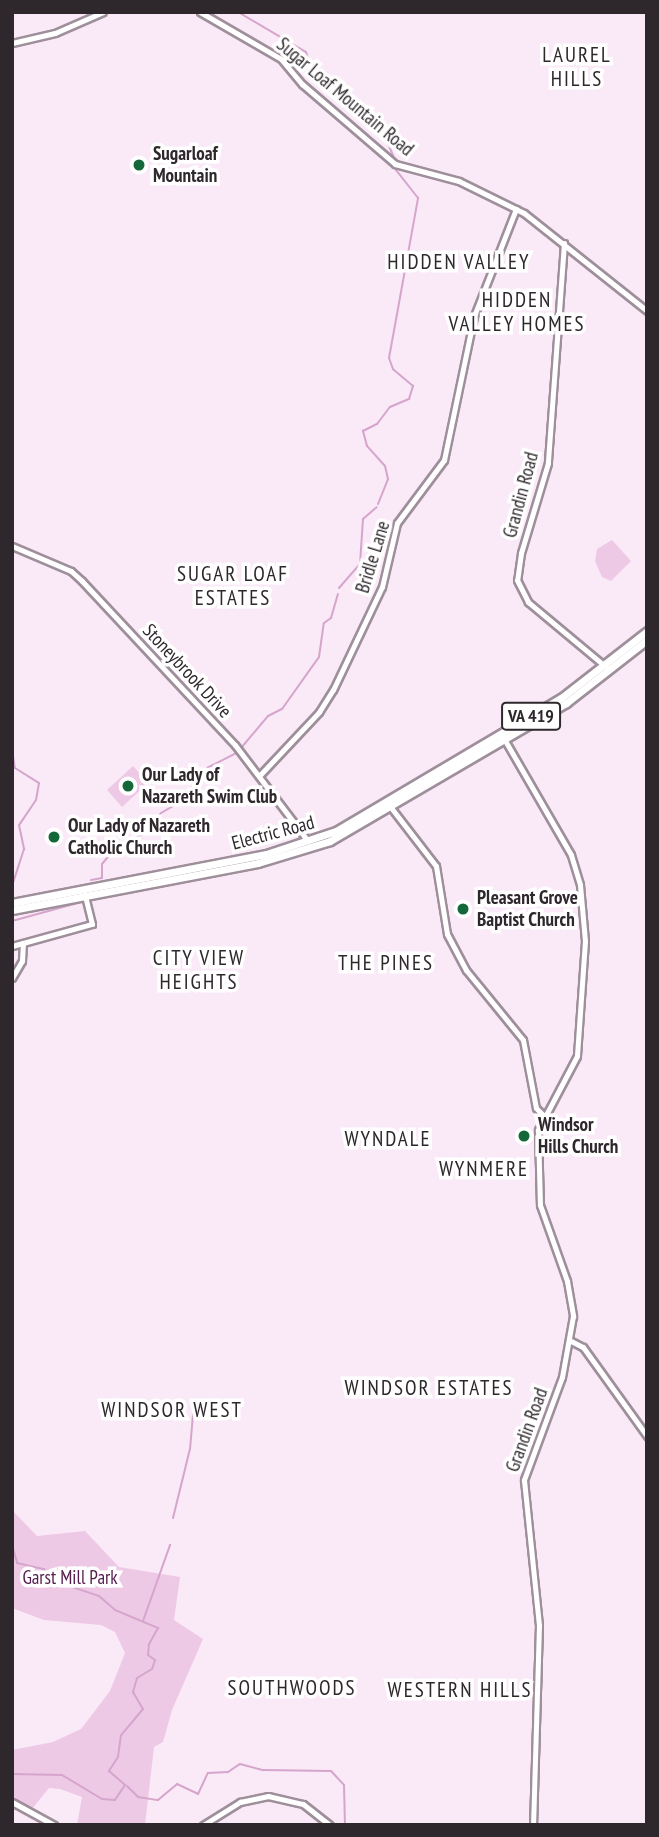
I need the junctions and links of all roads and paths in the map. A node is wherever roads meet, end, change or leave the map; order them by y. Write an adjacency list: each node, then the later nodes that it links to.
1 (103, 12): 3 (street)
2 (200, 12): 4 (street, Sugar Loaf Mountain Road)
3 (12, 43)
4 (516, 209): 5 (street, Sugar Loaf Mountain Road); 12 (street, Bridle Lane)
5 (564, 242): 6 (street, Sugar Loaf Mountain Road); 10 (street, Grandin Road)
6 (647, 311)
7 (12, 547): 12 (street, Stoneybrook Drive)
8 (647, 631): 10 (main road, VA 419)
9 (647, 640): 10 (main road, VA 419)
10 (608, 669): 11 (main road, VA 419)
11 (503, 737): 13 (main road, VA 419); 13 (main road, Electric Road / VA 419); 22 (street)
12 (259, 776): 14 (street, Stoneybrook Drive)
13 (389, 805): 14 (main road, Electric Road / VA 419); 21 (street, Grandin Road)
14 (310, 845): 15 (main road, Electric Road / VA 419)
15 (85, 892): 16 (main road, Electric Road / VA 419); 17 (main road, Electric Road / VA 419); 18 (street)
16 (12, 903)
17 (12, 910)
18 (23, 943): 19 (street); 20 (street)
19 (12, 946)
20 (12, 978)
21 (536, 1106): 22 (street); 23 (street, Grandin Road)
22 (543, 1115): 23 (street)
23 (538, 1133): 24 (street, Grandin Road)
24 (573, 1325): 25 (street, Grandin Road); 26 (street)
25 (571, 1341): 26 (street); 32 (street, Grandin Road)
26 (583, 1347): 27 (street)
27 (647, 1436)
28 (12, 1802): 29 (street)
29 (54, 1825)
30 (203, 1825): 31 (street)
31 (330, 1825)
32 (533, 1825)

